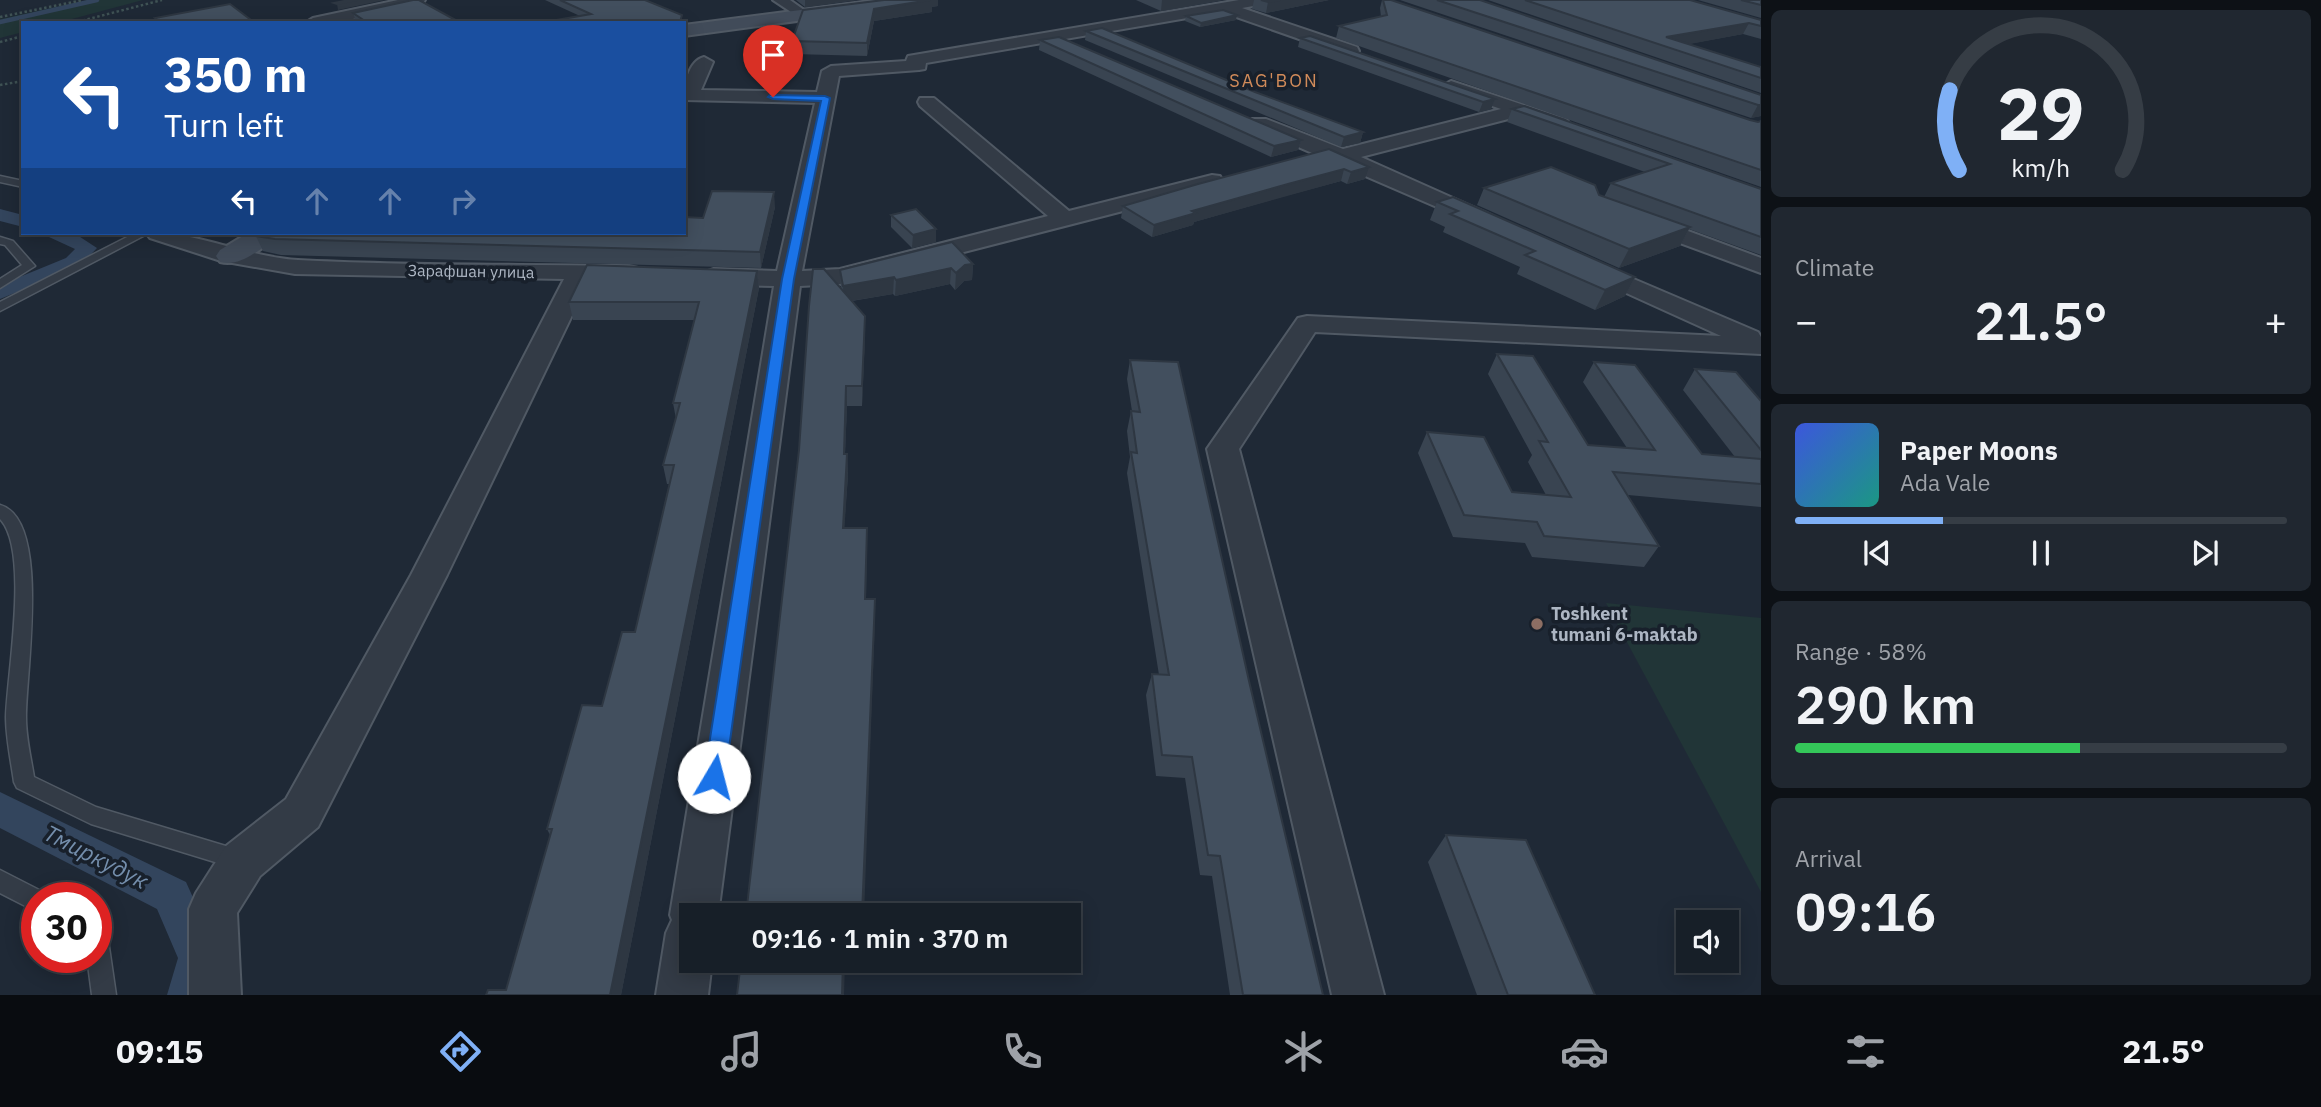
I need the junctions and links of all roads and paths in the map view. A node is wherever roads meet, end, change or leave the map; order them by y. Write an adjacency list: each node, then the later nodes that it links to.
1 (83, 0): 11 (path)
2 (162, 0): 12 (path)
3 (413, 0): 13 (street)
4 (780, 0): 10 (street)
5 (917, 0): 10 (street)
6 (1172, 0): 9 (street)
7 (1265, 0): 8 (street)
8 (1224, 7): 9 (street); 19 (street)
9 (1197, 11): 16 (street)
10 (803, 15): 14 (street)
11 (0, 17)
12 (81, 21)
13 (322, 21)
14 (686, 32)
15 (21, 36): 17 (path)
16 (1057, 37): 18 (street); 25 (street)
17 (0, 41)
18 (1096, 53)
19 (1366, 56)
20 (704, 62): 24 (street)
21 (1430, 78): 27 (street)
22 (21, 81): 23 (path)
23 (0, 85)
24 (689, 95): 25 (street)
25 (825, 98): 48 (street)
26 (927, 102): 36 (street)
27 (1520, 110): 29 (street); 30 (street)
28 (1237, 114): 30 (street)
29 (1571, 128)
30 (1334, 154): 31 (street); 37 (street)
31 (1287, 162)
32 (1235, 175): 36 (street)
33 (0, 179): 34 (lane)
34 (21, 184)
35 (1624, 214): 44 (street)
36 (1065, 219): 48 (street)
37 (1506, 230)
38 (139, 235): 50 (lane)
39 (164, 235): 42 (street, Зарафшан улица)
40 (263, 235): 42 (street)
41 (0, 240): 49 (lane)
42 (230, 256): 45 (street, Зарафшан улица)
43 (1570, 259): 51 (street)
44 (1761, 266)
45 (580, 272): 46 (street, Зарафшан улица); 53 (street)
46 (649, 274)
47 (691, 276): 48 (street)
48 (788, 279): 56 (street)
49 (0, 284)
50 (0, 307)
51 (1761, 345): 62 (street)
52 (0, 510): 53 (lane)
53 (243, 861): 60 (street)
54 (0, 881): 55 (lane)
55 (21, 892)
56 (696, 903)
57 (101, 973): 59 (lane)
58 (685, 973): 61 (street)
59 (104, 995)
60 (215, 995)
61 (682, 995)
62 (1358, 995)

